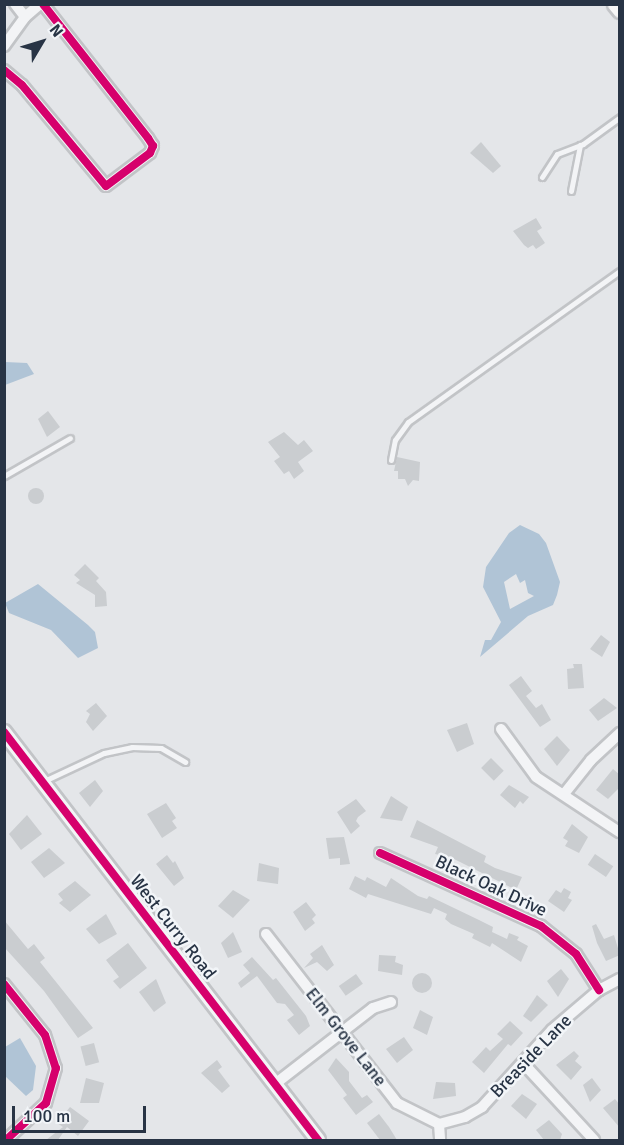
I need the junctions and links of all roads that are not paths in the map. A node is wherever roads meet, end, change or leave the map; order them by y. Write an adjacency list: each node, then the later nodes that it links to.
1 (15, 4): 5 (street)
2 (42, 4): 5 (street); 7 (street)
3 (615, 4): 4 (main road)
4 (619, 10)
5 (25, 16): 6 (street)
6 (4, 46)
7 (4, 70)
8 (620, 117): 9 (lane)
9 (580, 145): 10 (lane); 11 (lane)
10 (542, 177)
11 (571, 191)
12 (620, 271): 14 (lane)
13 (70, 438): 15 (lane)
14 (391, 460)
15 (4, 476)
16 (501, 729): 21 (street)
17 (4, 732): 20 (street, West Curry Road)
18 (620, 733): 21 (street)
19 (185, 762): 20 (lane)
20 (42, 782): 31 (street, West Curry Road)
21 (564, 794): 22 (street)
22 (619, 832)
23 (380, 853): 27 (street, Black Oak Drive)
24 (266, 934): 29 (street, Elm Grove Lane)
25 (620, 979): 27 (street, Breaside Lane)
26 (4, 984): 33 (street)
27 (599, 990): 30 (street, Breaside Lane)
28 (391, 1002): 29 (street)
29 (342, 1030): 31 (street); 32 (street, Elm Grove Lane)
30 (523, 1063): 32 (street, Breaside Lane); 36 (street)
31 (275, 1084): 34 (street, West Curry Road)
32 (439, 1124): 35 (street)
33 (6, 1140)
34 (318, 1140)
35 (440, 1140)
36 (594, 1140)

